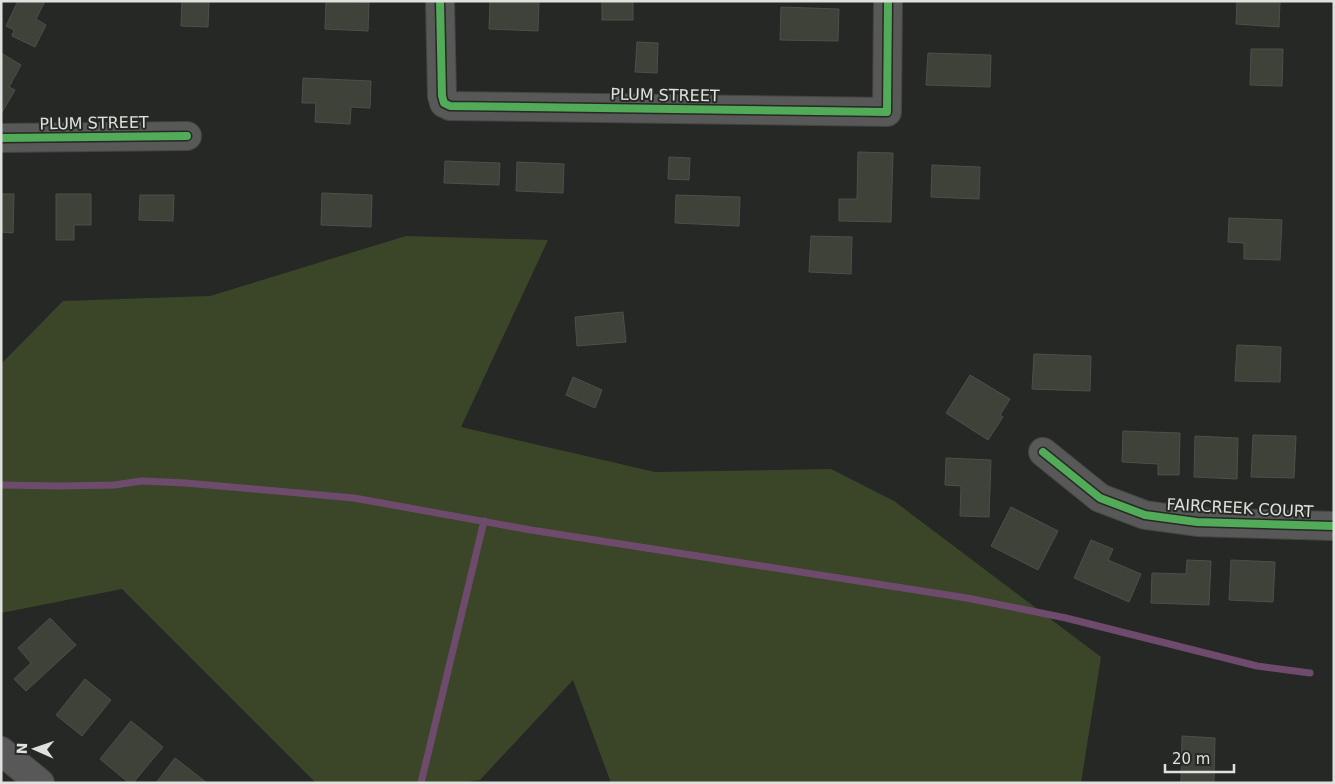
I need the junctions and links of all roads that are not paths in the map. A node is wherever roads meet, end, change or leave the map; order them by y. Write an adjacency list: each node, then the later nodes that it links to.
1 (440, 1): 2 (street, PLUM STREET)
2 (888, 1)
3 (187, 136): 4 (street, PLUM STREET)
4 (1, 138)
5 (1044, 452): 6 (street, FAIRCREEK COURT)
6 (1334, 526)
7 (1, 751): 8 (street)
8 (40, 783)

